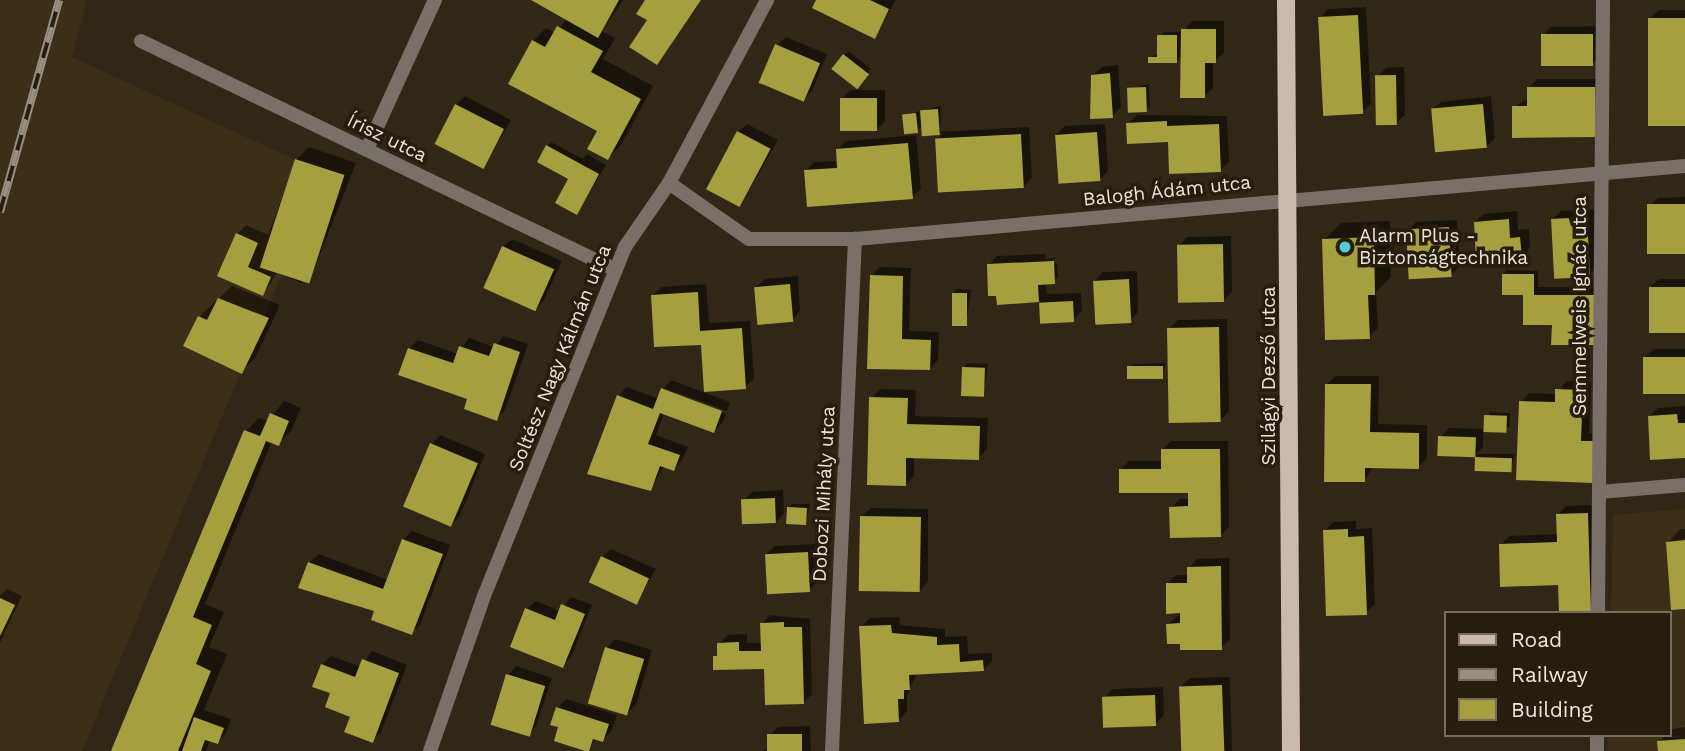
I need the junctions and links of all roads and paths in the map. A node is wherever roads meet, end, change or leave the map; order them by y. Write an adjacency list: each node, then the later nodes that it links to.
1 (435, 0): 6 (street)
2 (767, 0): 9 (street, Soltész Nagy Kálmán utca)
3 (1286, 0): 10 (main road, Szilágyi Dezső utca)
4 (1603, 0): 8 (street, Semmelweis Ignác utca)
5 (141, 41): 6 (street, Írisz utca)
6 (367, 149): 12 (street, Írisz utca)
7 (1685, 166): 8 (street, Balogh Ádám utca)
8 (1601, 173): 10 (street, Balogh Ádám utca); 14 (street, Semmelweis Ignác utca)
9 (669, 183): 11 (street, Balogh Ádám utca); 12 (street, Soltész Nagy Kálmán utca)
10 (1287, 198): 11 (street, Balogh Ádám utca); 18 (main road, Szilágyi Dezső utca)
11 (855, 239): 17 (street, Dobozi Mihály utca)
12 (616, 270): 16 (street, Soltész Nagy Kálmán utca)
13 (1685, 485): 14 (street)
14 (1599, 492): 15 (street, Semmelweis Ignác utca)
15 (1598, 611)
16 (430, 751)
17 (832, 751)
18 (1291, 751)

